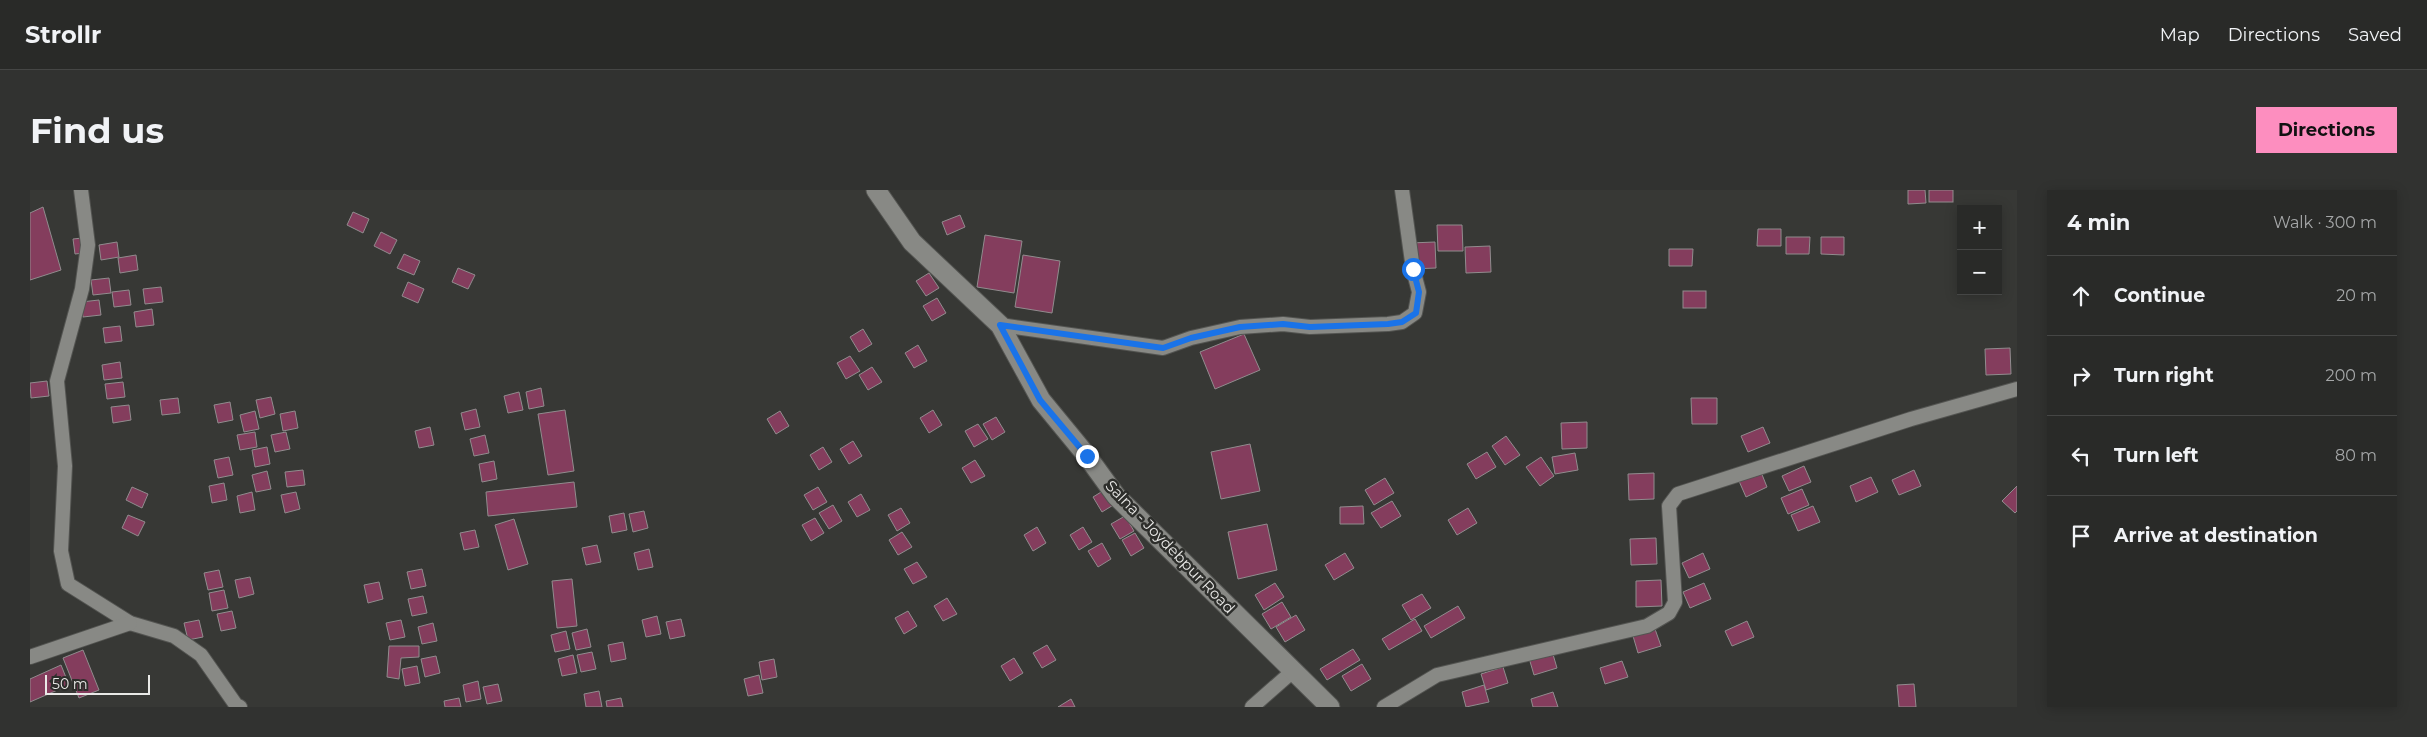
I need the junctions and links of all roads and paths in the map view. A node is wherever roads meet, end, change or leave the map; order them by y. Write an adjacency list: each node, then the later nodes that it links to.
1 (81, 190): 6 (street)
2 (876, 190): 4 (main road, Salna - Joydebpur Road)
3 (1402, 190): 4 (street)
4 (1000, 325): 8 (main road, Salna - Joydebpur Road)
5 (2017, 389): 12 (street)
6 (130, 623): 7 (street); 9 (street)
7 (30, 657)
8 (1293, 671): 10 (street); 11 (main road, Salna - Joydebpur Road)
9 (240, 707)
10 (1252, 707)
11 (1330, 707)
12 (1384, 707)

